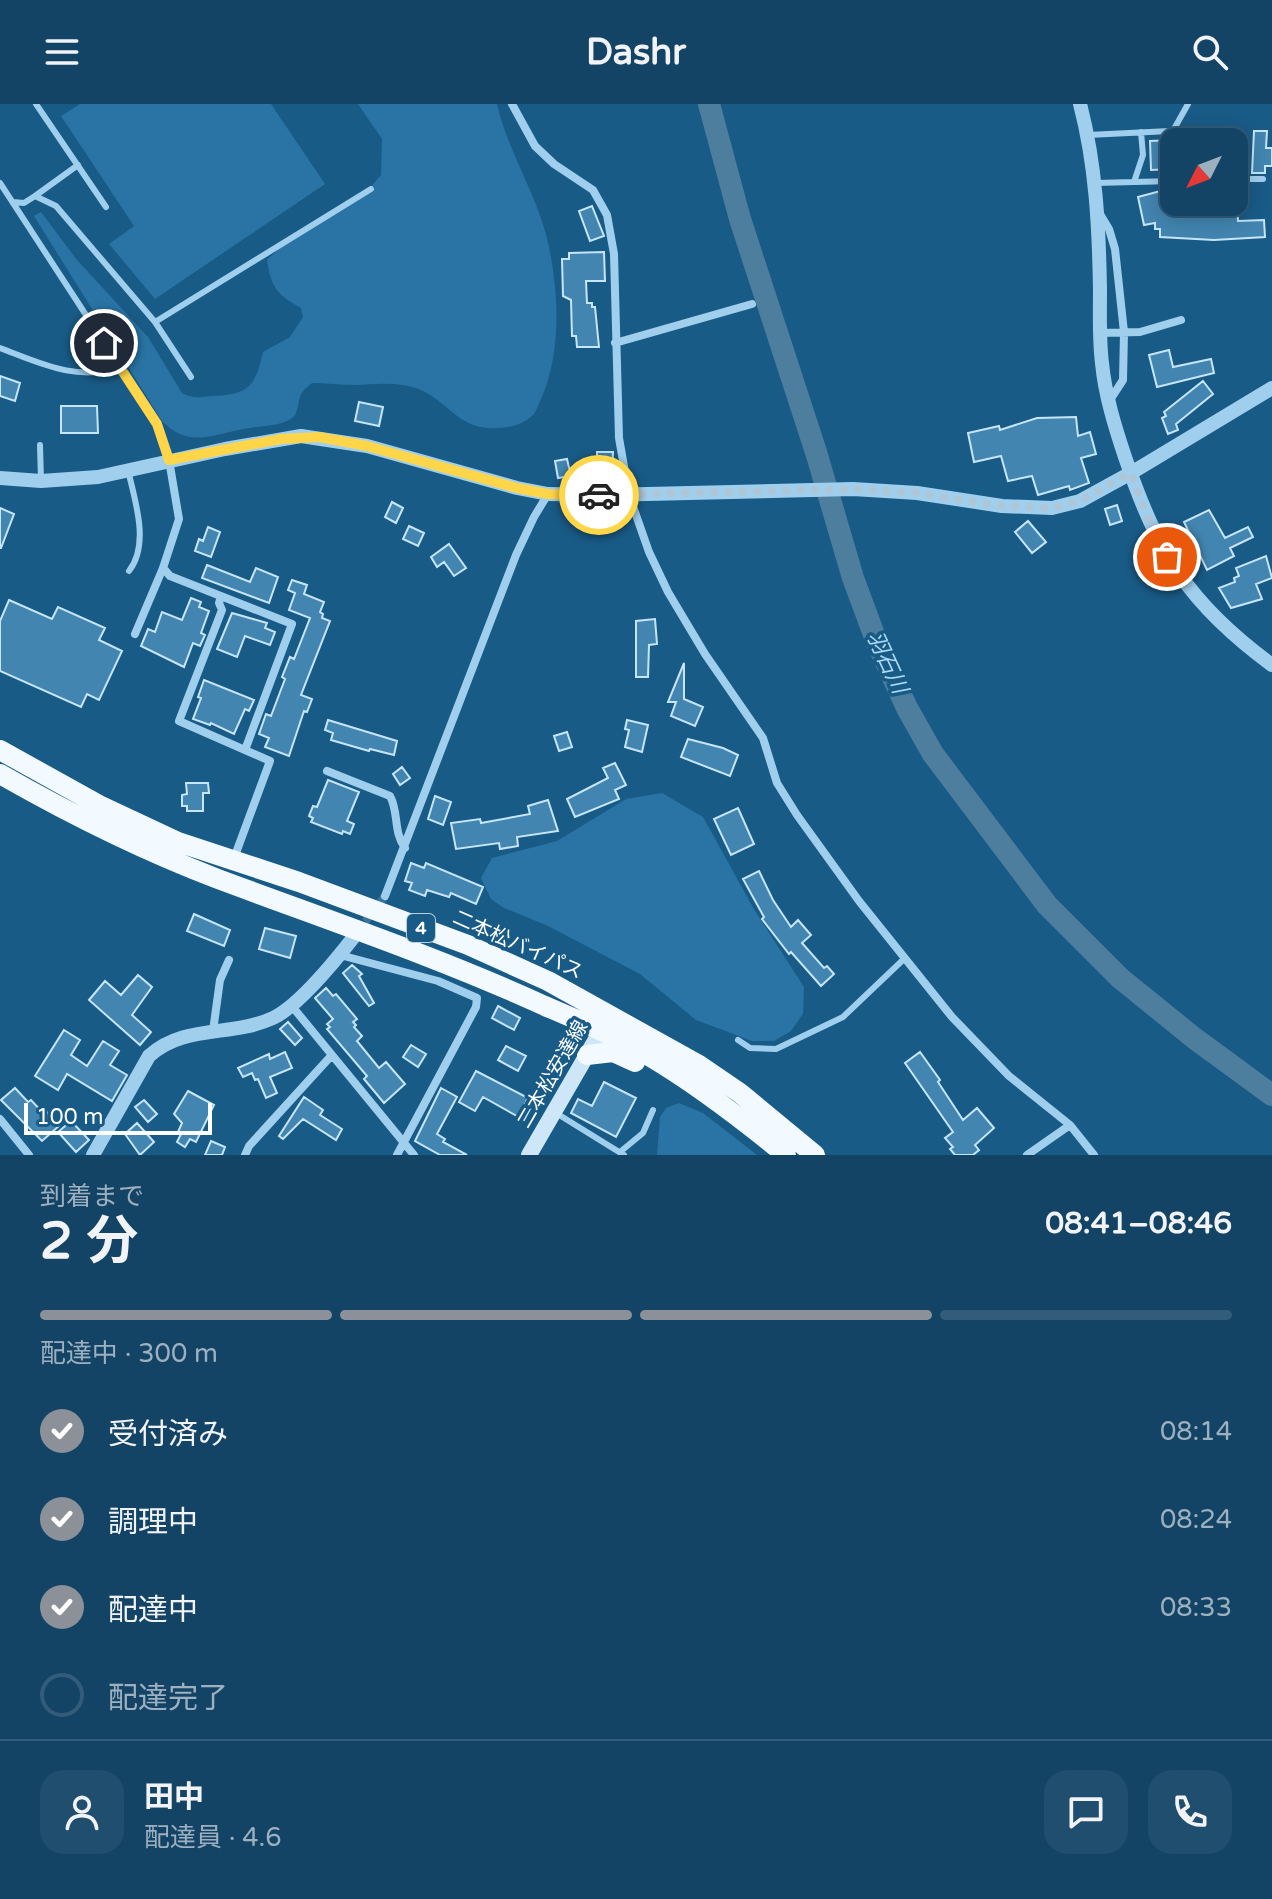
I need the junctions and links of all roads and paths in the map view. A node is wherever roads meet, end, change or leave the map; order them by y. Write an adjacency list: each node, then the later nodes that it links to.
1 (36, 104): 7 (lane)
2 (512, 104): 24 (street)
3 (1080, 104): 6 (street)
4 (1188, 104): 5 (lane)
5 (1141, 132): 6 (lane); 11 (lane)
6 (1088, 135): 13 (street)
7 (78, 165): 15 (lane); 17 (lane)
8 (1248, 179): 9 (lane)
9 (1263, 179)
10 (1160, 181): 11 (lane)
11 (1134, 182): 13 (lane)
12 (0, 183): 16 (lane)
13 (1095, 183): 18 (street)
14 (371, 189): 21 (lane)
15 (35, 196): 16 (lane); 21 (lane)
16 (13, 202): 26 (lane)
17 (106, 207)
18 (1097, 210): 22 (street); 23 (street)
19 (752, 304): 24 (street)
20 (1181, 320): 22 (street)
21 (155, 322): 27 (lane)
22 (1124, 332): 23 (street); 29 (street)
23 (1100, 333): 29 (street)
24 (615, 343): 37 (street)
25 (0, 348): 26 (lane)
26 (120, 367): 31 (lane)
27 (191, 377)
28 (1272, 388): 33 (street)
29 (1109, 400): 33 (street)
30 (40, 445): 35 (lane)
31 (169, 460): 32 (street); 36 (street); 38 (street)
32 (128, 470): 35 (street); 39 (lane)
33 (1131, 473): 37 (street); 42 (street)
34 (0, 478): 35 (street)
35 (41, 481)
36 (548, 494): 37 (street); 47 (street)
37 (629, 495): 52 (street)
38 (163, 568): 40 (street); 41 (street)
39 (129, 571)
40 (221, 596): 44 (street); 44 (street)
41 (135, 634)
42 (1272, 665)
43 (0, 750): 48 (highway, 二本松バイパス / 4)
44 (245, 750): 48 (street)
45 (327, 771): 47 (street)
46 (0, 774): 55 (highway, 二本松バイパス / 4)
47 (405, 848): 49 (street)
48 (233, 862): 55 (highway, 二本松バイパス / 4)
49 (385, 896)
50 (353, 938): 51 (street)
51 (340, 955): 54 (street); 65 (street)
52 (905, 958): 57 (lane); 64 (street)
53 (229, 960): 56 (street)
54 (291, 1005): 56 (street); 59 (street)
55 (606, 1022): 58 (main road, 二本松安達線); 63 (highway, 二本松バイパス / 4); 74 (highway, 二本松バイパス / 4)
56 (213, 1031): 69 (street)
57 (738, 1040)
58 (587, 1055): 61 (main road, 二本松安達線); 63 (highway)
59 (331, 1056): 65 (street); 70 (street)
60 (653, 1110): 67 (lane)
61 (553, 1111): 66 (main road, 二本松安達線); 67 (lane)
62 (0, 1119): 68 (street)
63 (750, 1125): 73 (highway, 二本松バイパス / 4)
64 (1070, 1125): 75 (street); 76 (street)
65 (403, 1144): 71 (street); 72 (street)
66 (534, 1153)
67 (622, 1154)
68 (29, 1155)
69 (93, 1155)
70 (245, 1155)
71 (397, 1155)
72 (414, 1155)
73 (786, 1155)
74 (815, 1155)
75 (1027, 1155)
76 (1094, 1155)

